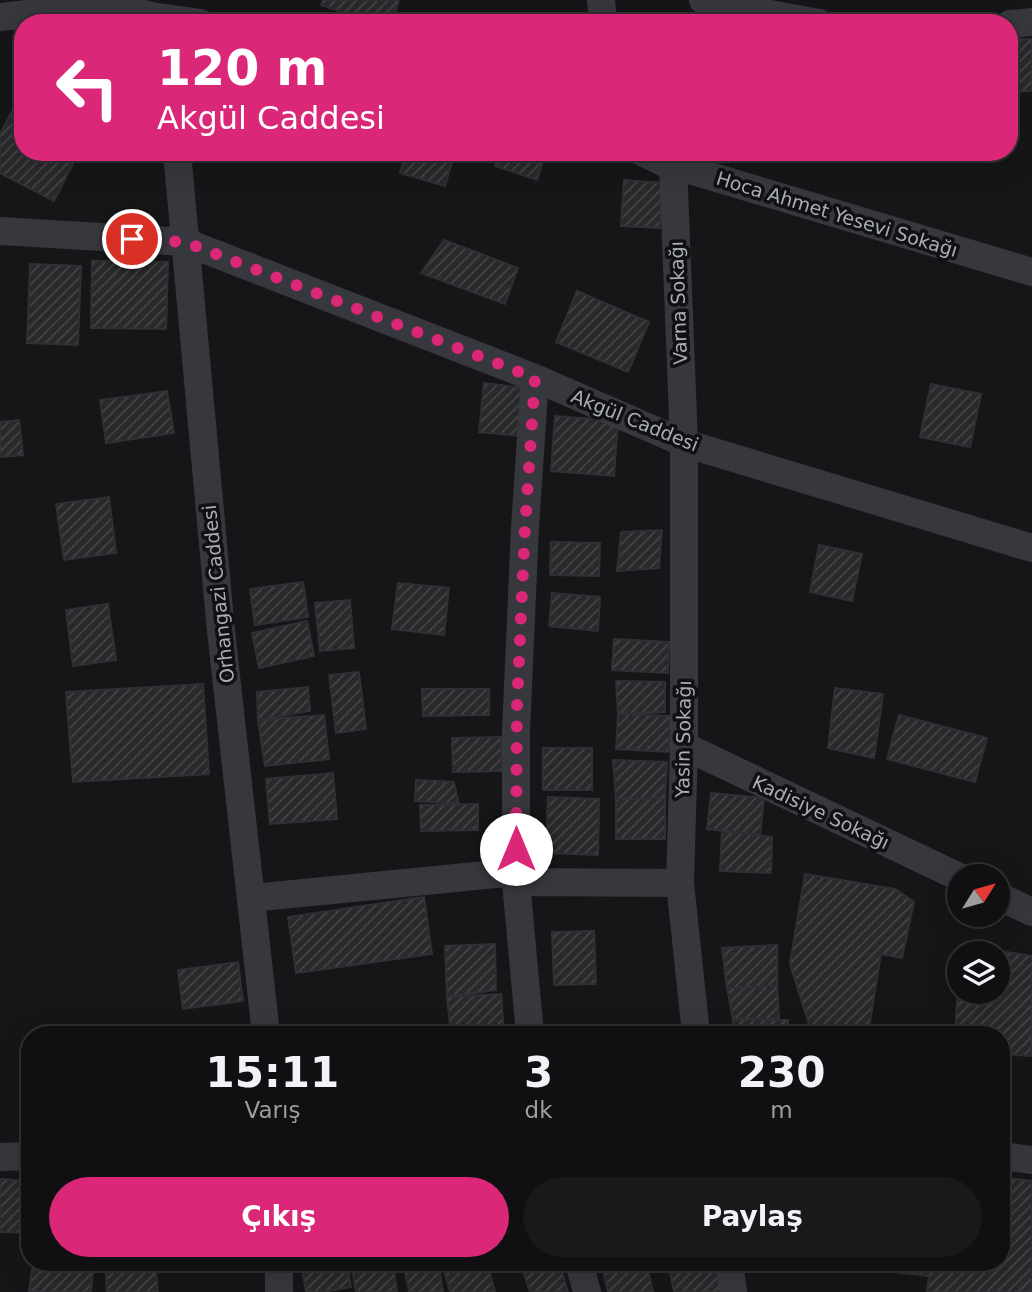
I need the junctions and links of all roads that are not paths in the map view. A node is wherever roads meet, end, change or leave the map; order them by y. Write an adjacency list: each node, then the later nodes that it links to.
1 (703, 0): 5 (street)
2 (114, 7): 3 (street); 4 (street)
3 (41, 14)
4 (143, 14)
5 (770, 14)
6 (178, 161): 10 (street, Orhangazi Caddesi)
7 (665, 161): 8 (street, Hoca Ahmet Yesevi Sokağı)
8 (673, 164): 11 (street, Hoca Ahmet Yesevi Sokağı); 13 (street, Varna Sokağı)
9 (0, 231): 10 (street, Akgül Caddesi)
10 (185, 242): 12 (street, Akgül Caddesi); 19 (street, Orhangazi Caddesi)
11 (1032, 272)
12 (535, 378): 13 (street, Akgül Caddesi); 17 (street)
13 (684, 443): 14 (street, Akgül Caddesi); 15 (street, Yasin Sokağı)
14 (1032, 548)
15 (684, 746): 16 (street, Kadisiye Sokağı); 18 (street, Yasin Sokağı)
16 (947, 871)
17 (516, 877): 18 (street); 19 (street); 23 (street)
18 (680, 883): 24 (street, Yasin Sokağı)
19 (251, 898): 22 (street, Orhangazi Caddesi)
20 (1010, 902): 21 (street)
21 (1032, 912)
22 (265, 1026)
23 (529, 1026)
24 (695, 1026)
25 (21, 1156): 26 (street)
26 (0, 1157)
27 (1010, 1157): 28 (street)
28 (1032, 1160)
29 (279, 1271): 32 (street)
30 (581, 1271): 33 (street)
31 (730, 1271): 34 (street)
32 (279, 1292)
33 (587, 1292)
34 (733, 1292)

